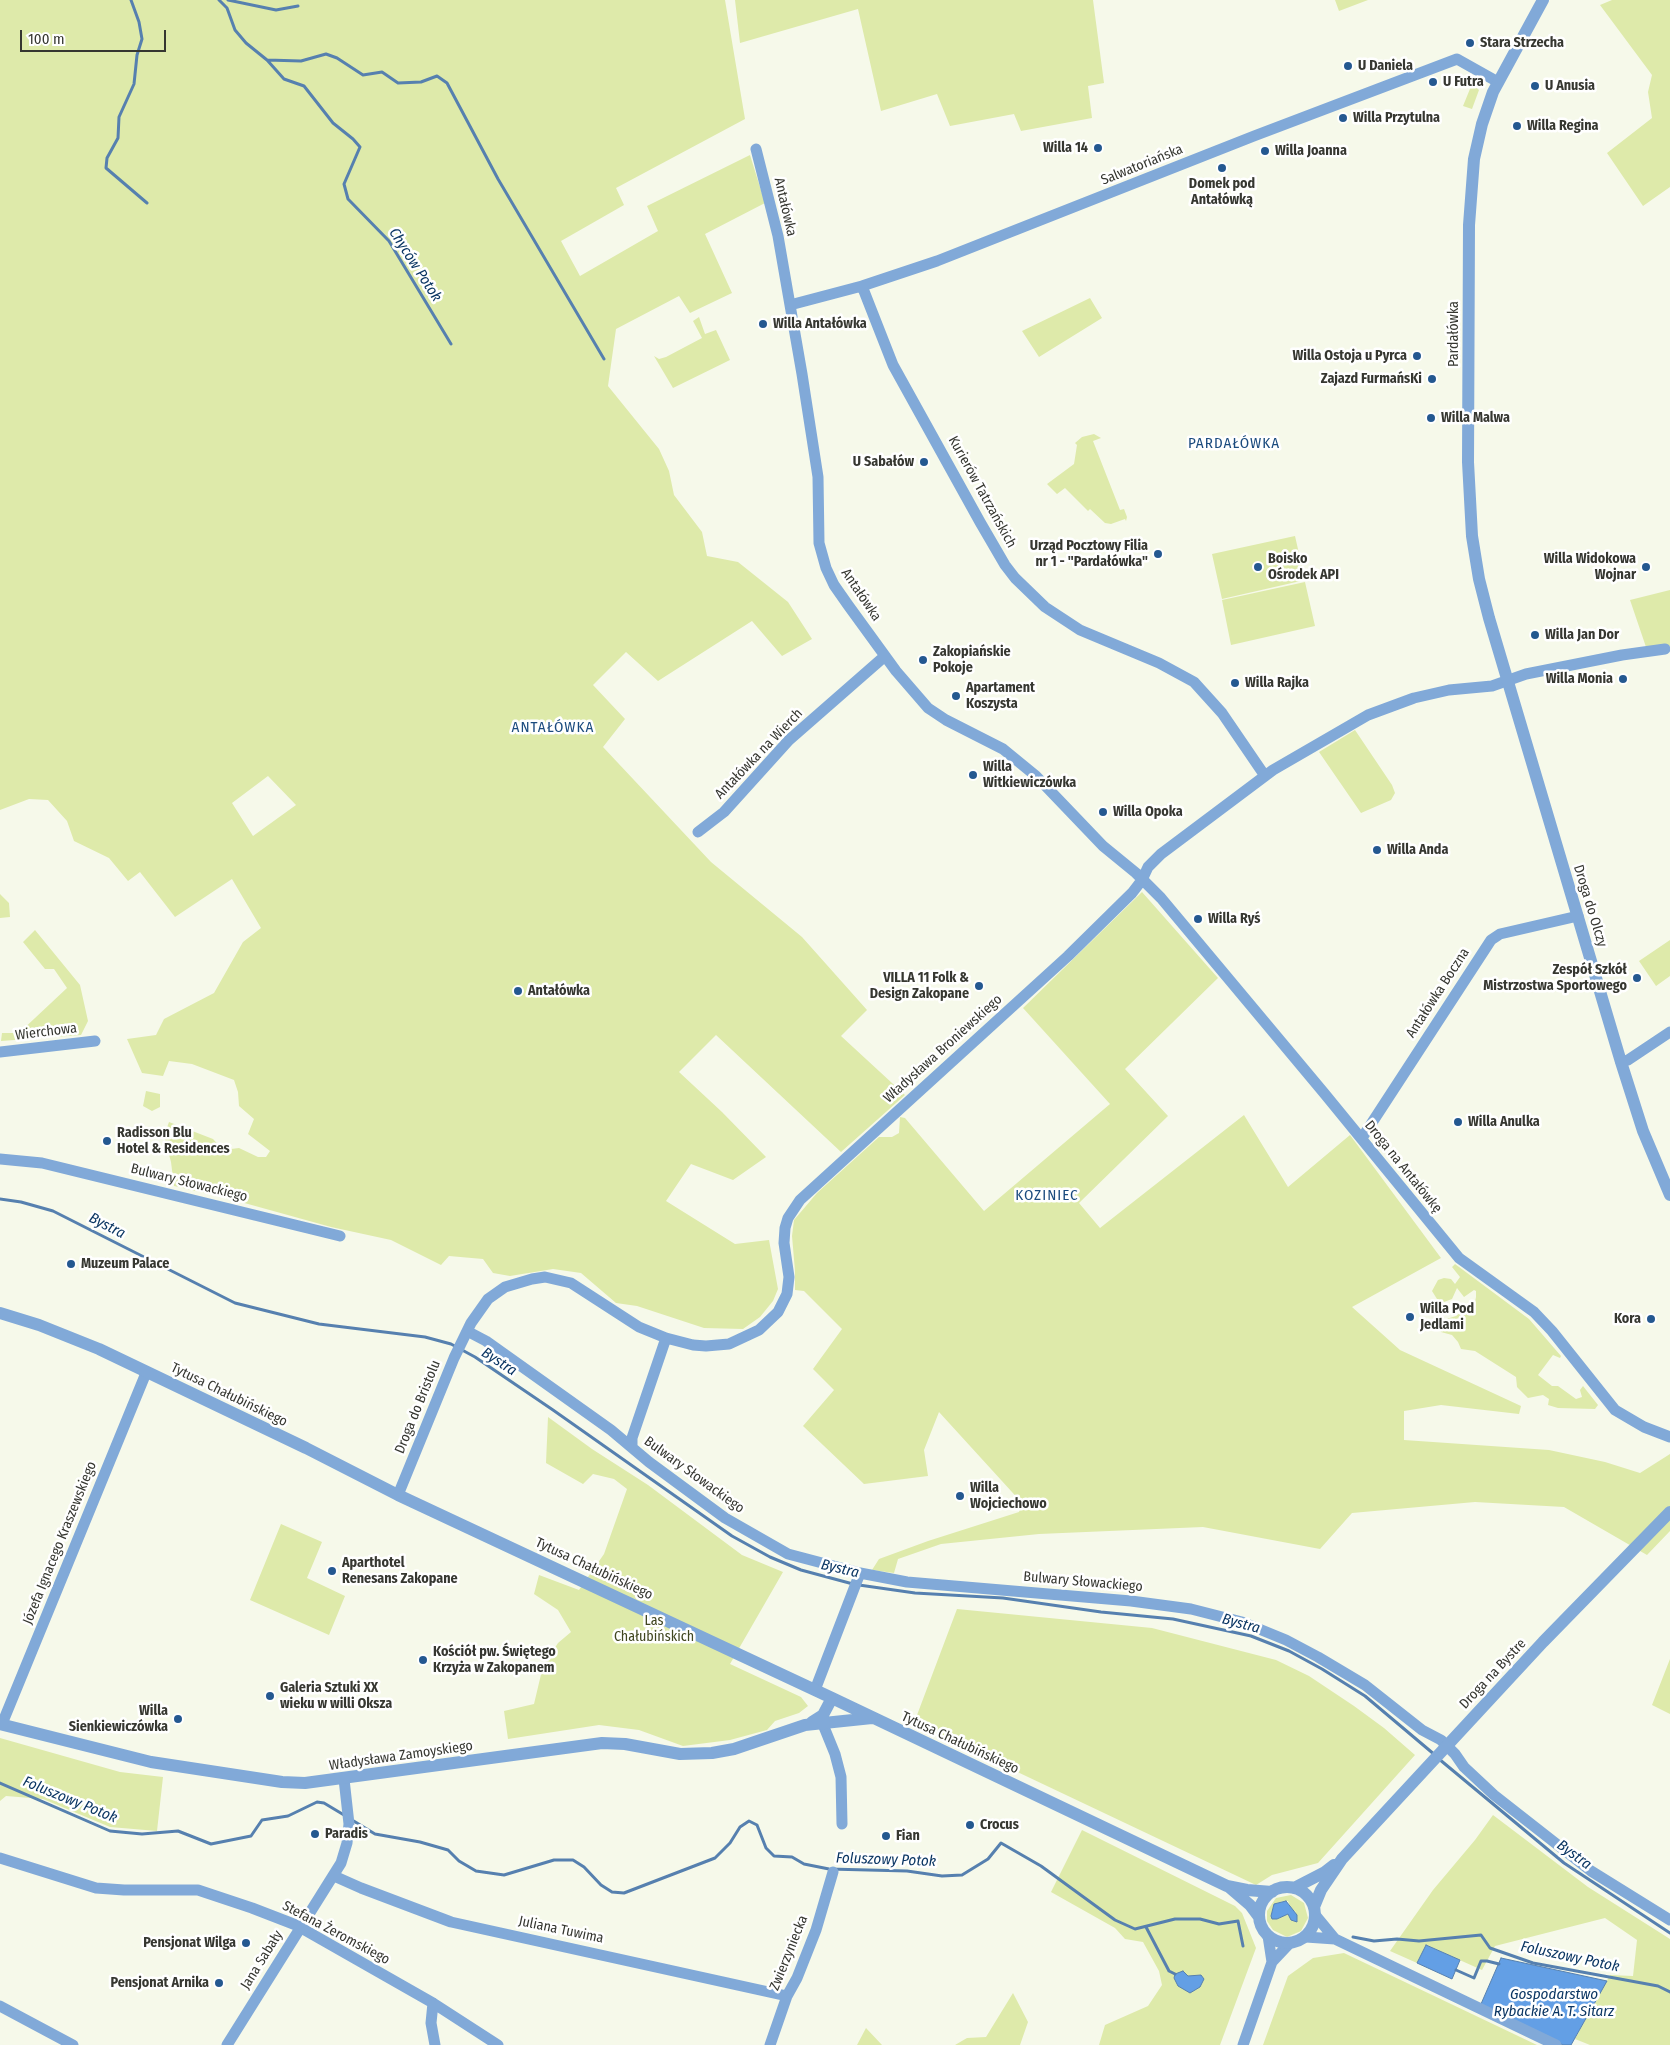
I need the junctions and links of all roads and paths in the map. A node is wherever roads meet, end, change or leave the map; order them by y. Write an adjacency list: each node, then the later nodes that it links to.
1 (1543, 0): 2 (street, Pardałówka)
2 (1498, 82): 4 (street, Salwatoriańska); 8 (street, Pardałówka)
3 (756, 150): 5 (street, Antałówka)
4 (862, 286): 5 (street, Salwatoriańska); 9 (street, Kurierów Tatrzańskich)
5 (790, 305): 7 (street, Antałówka)
6 (1664, 649): 8 (street, Władysława Broniewskiego)
7 (885, 656): 10 (street, Antałówka na Wierch); 11 (street, Antałówka)
8 (1507, 680): 9 (street, Władysława Broniewskiego); 12 (street, Droga do Olczy)
9 (1265, 776): 11 (street, Władysława Broniewskiego)
10 (698, 832)
11 (1142, 880): 17 (street, Droga na Antałówkę); 23 (street, Władysława Broniewskiego)
12 (1578, 916): 16 (street, Droga do Olczy); 17 (street, Antałówka Boczna)
13 (1670, 1032): 16 (street)
14 (95, 1041): 15 (street, Wierchowa)
15 (0, 1052)
16 (1621, 1062): 19 (street, Droga do Olczy)
17 (1362, 1138): 25 (street, Droga na Antałówkę)
18 (0, 1159): 20 (street, Bulwary Słowackiego)
19 (1670, 1195)
20 (340, 1236)
21 (0, 1314): 24 (street, Tytusa Chałubińskiego)
22 (465, 1336): 23 (street, Władysława Broniewskiego); 26 (street, Bulwary Słowackiego); 27 (street, Droga do Bristolu)
23 (666, 1338): 26 (street)
24 (146, 1373): 27 (street, Tytusa Chałubińskiego); 34 (street, Józefa Ignacego Kraszewskiego)
25 (1670, 1437)
26 (632, 1448): 29 (street, Bulwary Słowackiego)
27 (398, 1495): 30 (street, Tytusa Chałubińskiego)
28 (1670, 1512): 36 (street, Droga na Bystre)
29 (859, 1575): 30 (street); 36 (street, Bulwary Słowackiego)
30 (815, 1690): 31 (street, Tytusa Chałubińskiego)
31 (832, 1698): 32 (street, Tytusa Chałubińskiego); 35 (street, Władysława Zamoyskiego)
32 (872, 1718): 33 (street, Władysława Zamoyskiego); 43 (street, Tytusa Chałubińskiego)
33 (822, 1722): 35 (street, Władysława Zamoyskiego); 38 (street)
34 (1, 1724): 37 (street, Władysława Zamoyskiego)
35 (805, 1725): 37 (street, Władysława Zamoyskiego)
36 (1445, 1748): 40 (street, Droga na Bystre); 48 (street, Bulwary Słowackiego)
37 (344, 1779): 42 (street, Jana Sabały)
38 (842, 1824)
39 (0, 1858): 49 (street, Stefana Żeromskiego)
40 (1342, 1859): 44 (street, Droga na Bystre); 46 (street, Droga na Bystre)
41 (833, 1872): 55 (street, Zwierzyniecka)
42 (334, 1876): 49 (street, Jana Sabały); 55 (street, Juliana Tuwima)
43 (1227, 1886): 45 (street, Tytusa Chałubińskiego); 47 (street, Tytusa Chałubińskiego)
44 (1294, 1888): 45 (street); 46 (street)
45 (1272, 1892): 47 (street)
46 (1315, 1911): 51 (street); 52 (street)
47 (1259, 1917): 50 (street)
48 (1670, 1920)
49 (300, 1928): 56 (street, Stefana Żeromskiego); 59 (street, Jana Sabały)
50 (1268, 1936): 53 (street); 54 (street)
51 (1306, 1937): 52 (street); 53 (street)
52 (1335, 1939): 64 (street)
53 (1289, 1944): 54 (street)
54 (1272, 1962): 63 (street)
55 (788, 1996): 62 (street, Zwierzyniecka)
56 (433, 2003): 60 (street); 61 (street, Stefana Żeromskiego)
57 (0, 2006): 58 (street)
58 (73, 2045)
59 (227, 2045)
60 (435, 2045)
61 (498, 2045)
62 (770, 2045)
63 (1243, 2045)
64 (1556, 2045)

